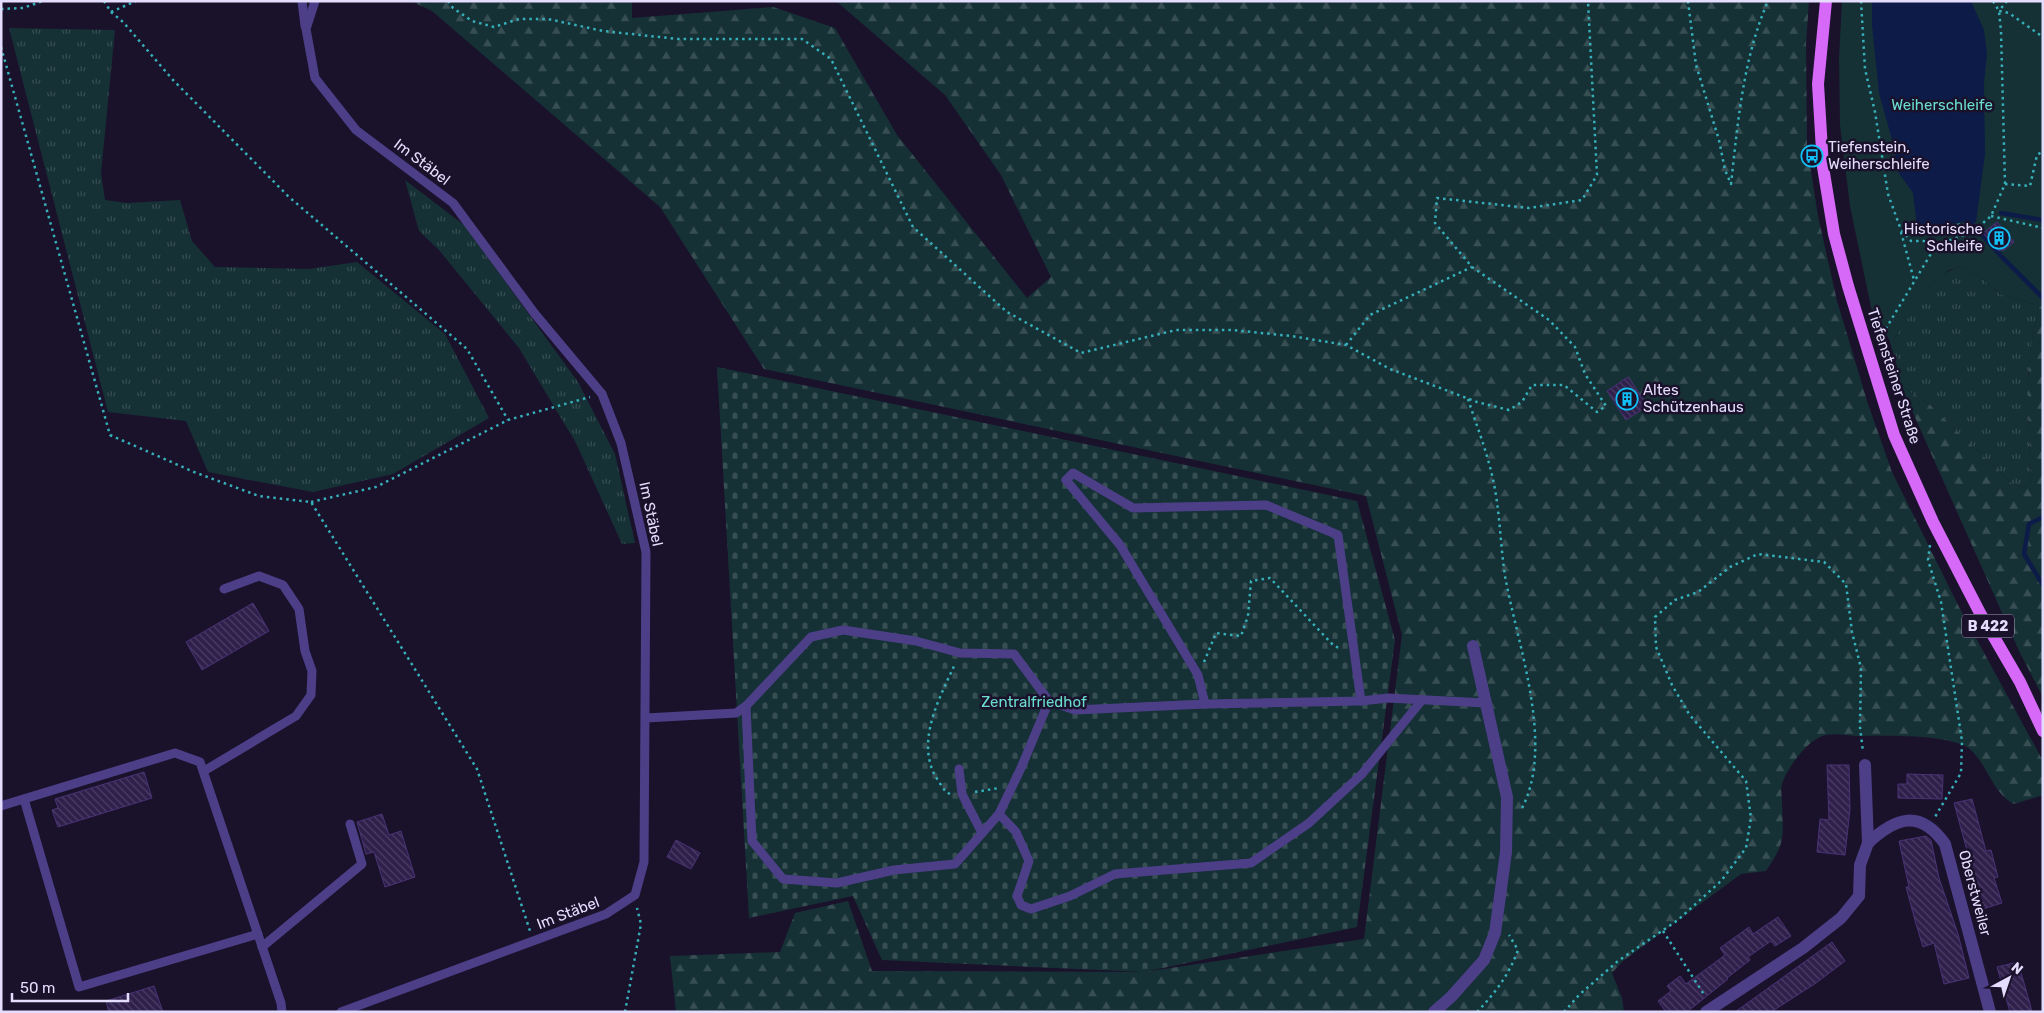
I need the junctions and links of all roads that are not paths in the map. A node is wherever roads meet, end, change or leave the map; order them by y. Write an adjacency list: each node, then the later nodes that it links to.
1 (302, 1): 4 (lane)
2 (315, 1): 4 (lane, Im Stäbel)
3 (1826, 1): 14 (main road, Tiefensteiner Straße / B 422)
4 (306, 29): 13 (lane, Im Stäbel)
5 (224, 590): 17 (lane)
6 (1473, 646): 11 (street)
7 (1422, 700): 9 (lane); 11 (lane); 20 (lane)
8 (1049, 701): 10 (lane); 12 (lane); 20 (lane)
9 (1362, 701): 10 (lane); 10 (lane)
10 (1205, 704)
11 (1486, 704): 29 (street)
12 (746, 706): 13 (lane); 22 (lane)
13 (646, 718): 28 (lane, Im Stäbel)
14 (2043, 731)
15 (1865, 765): 23 (street)
16 (958, 769): 22 (lane)
17 (204, 771): 18 (lane); 24 (lane)
18 (24, 799): 19 (lane); 24 (lane)
19 (1, 806)
20 (999, 814): 22 (lane)
21 (350, 824): 25 (lane)
22 (982, 833)
23 (1868, 843): 26 (street); 30 (street, Oberstweiler)
24 (258, 934): 25 (lane)
25 (262, 947): 27 (lane)
26 (1709, 1010)
27 (282, 1012)
28 (341, 1012)
29 (1434, 1012)
30 (1990, 1012)

